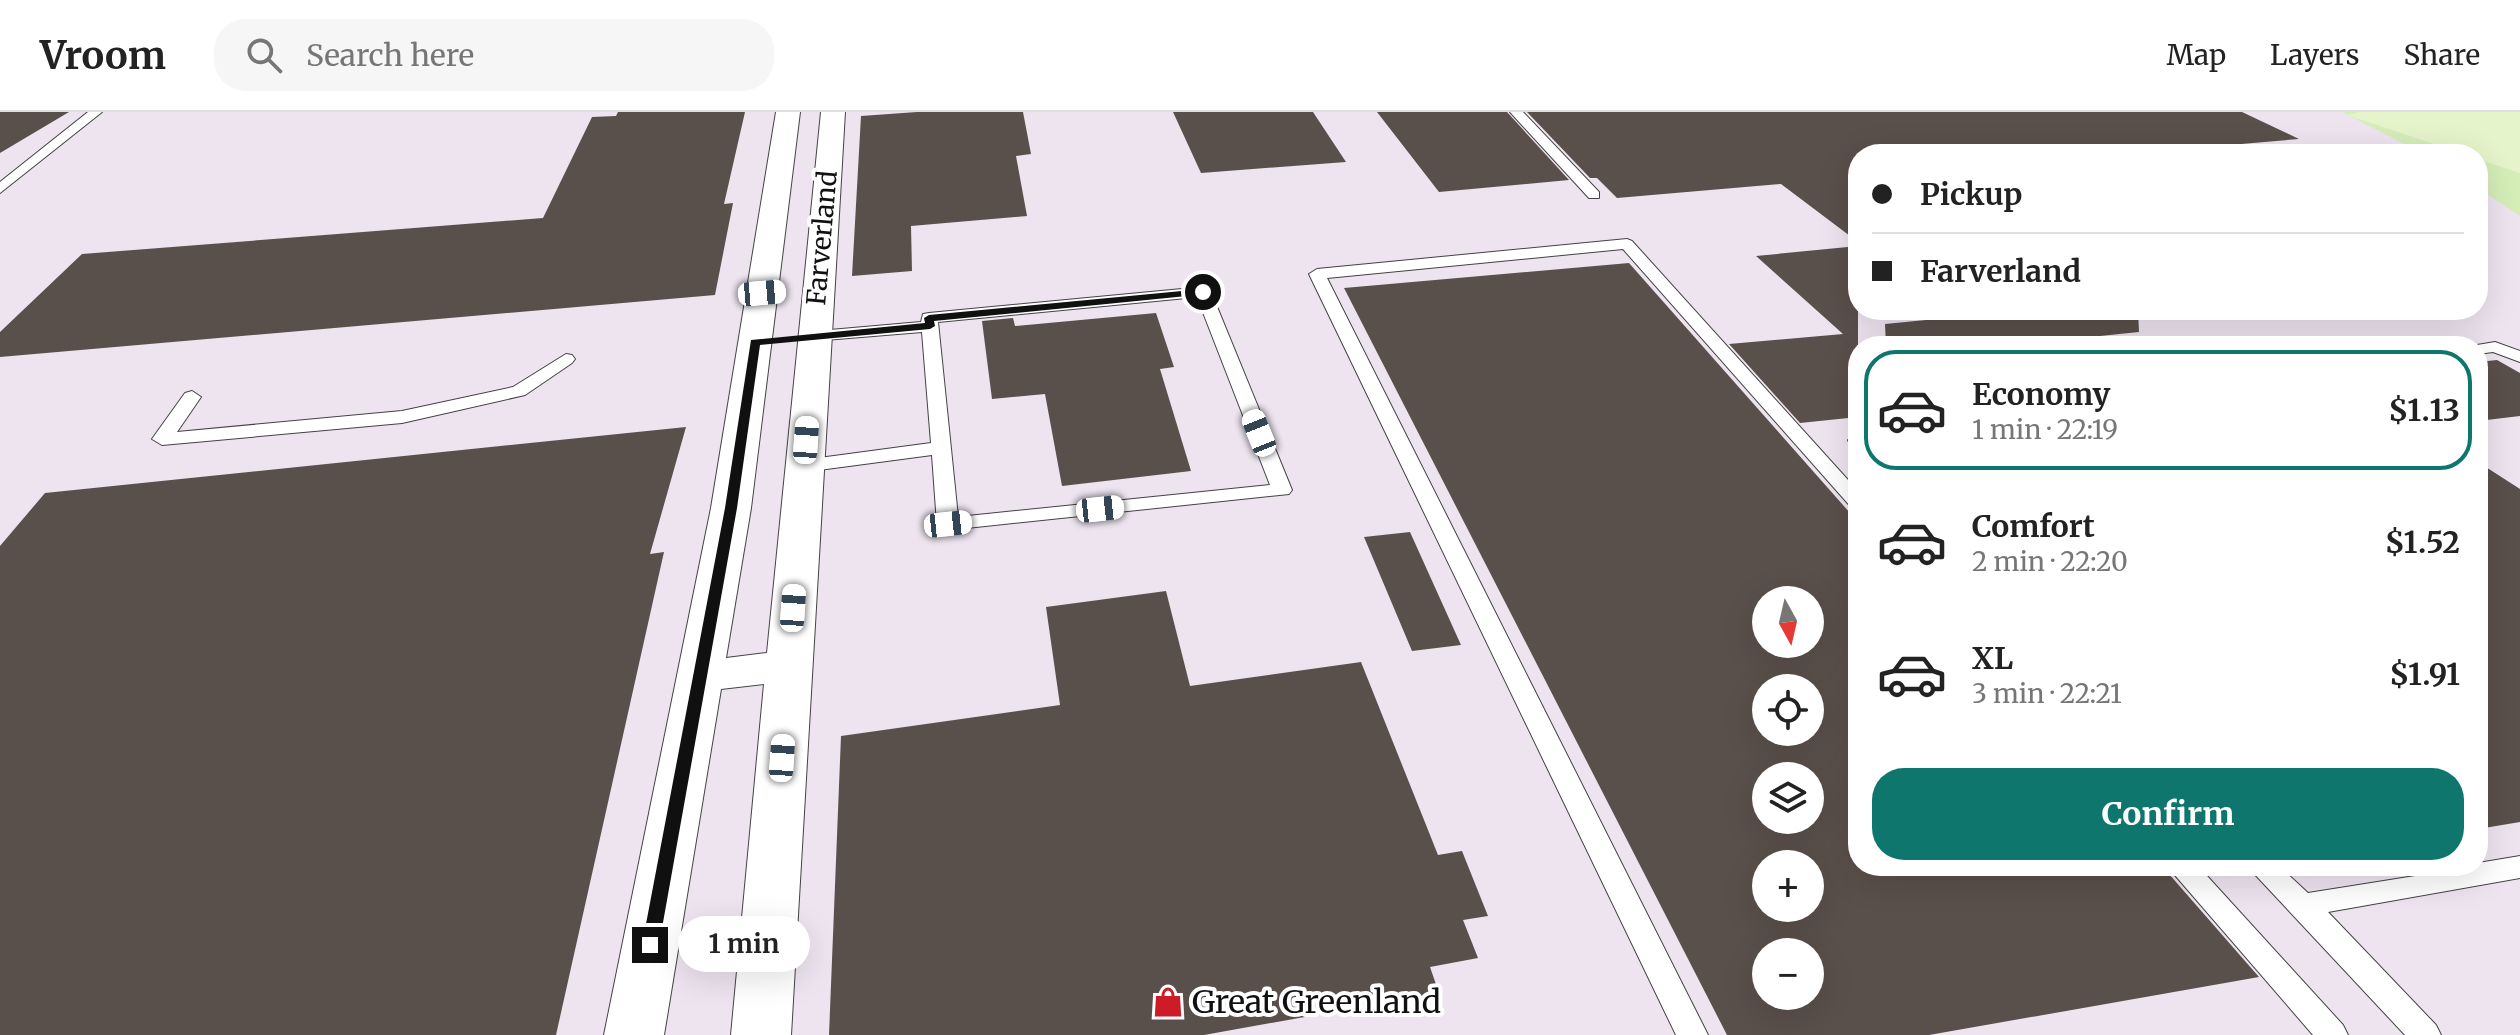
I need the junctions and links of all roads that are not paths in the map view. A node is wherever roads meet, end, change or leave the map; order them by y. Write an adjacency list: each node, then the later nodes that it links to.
1 (96, 112): 6 (lane)
2 (788, 112): 7 (street, Farverland)
3 (833, 112): 5 (street, Farverland)
4 (1516, 112): 8 (lane)
5 (826, 188): 7 (street); 9 (street, Farverland)
6 (0, 189)
7 (777, 191): 10 (street, Farverland)
8 (1594, 195)
9 (817, 289): 10 (street); 12 (street, Farverland)
10 (762, 293): 13 (street, Farverland)
11 (930, 326): 12 (lane); 18 (lane); 18 (lane)
12 (813, 336): 13 (street); 19 (street, Farverland)
13 (755, 342): 22 (street, Farverland)
14 (2488, 348): 15 (lane)
15 (2520, 357)
16 (566, 359): 17 (lane)
17 (192, 397)
18 (941, 448): 19 (lane)
19 (804, 466): 21 (street, Farverland)
20 (1848, 492): 31 (lane)
21 (789, 666): 22 (street); 30 (street, Farverland)
22 (700, 676): 29 (street, Farverland)
23 (2520, 867): 24 (lane)
24 (2488, 873)
25 (2190, 876): 32 (lane)
26 (2272, 876): 28 (lane)
27 (2469, 876): 28 (lane)
28 (2303, 905): 33 (lane)
29 (634, 1035)
30 (761, 1035)
31 (1692, 1035)
32 (2332, 1035)
33 (2425, 1035)

